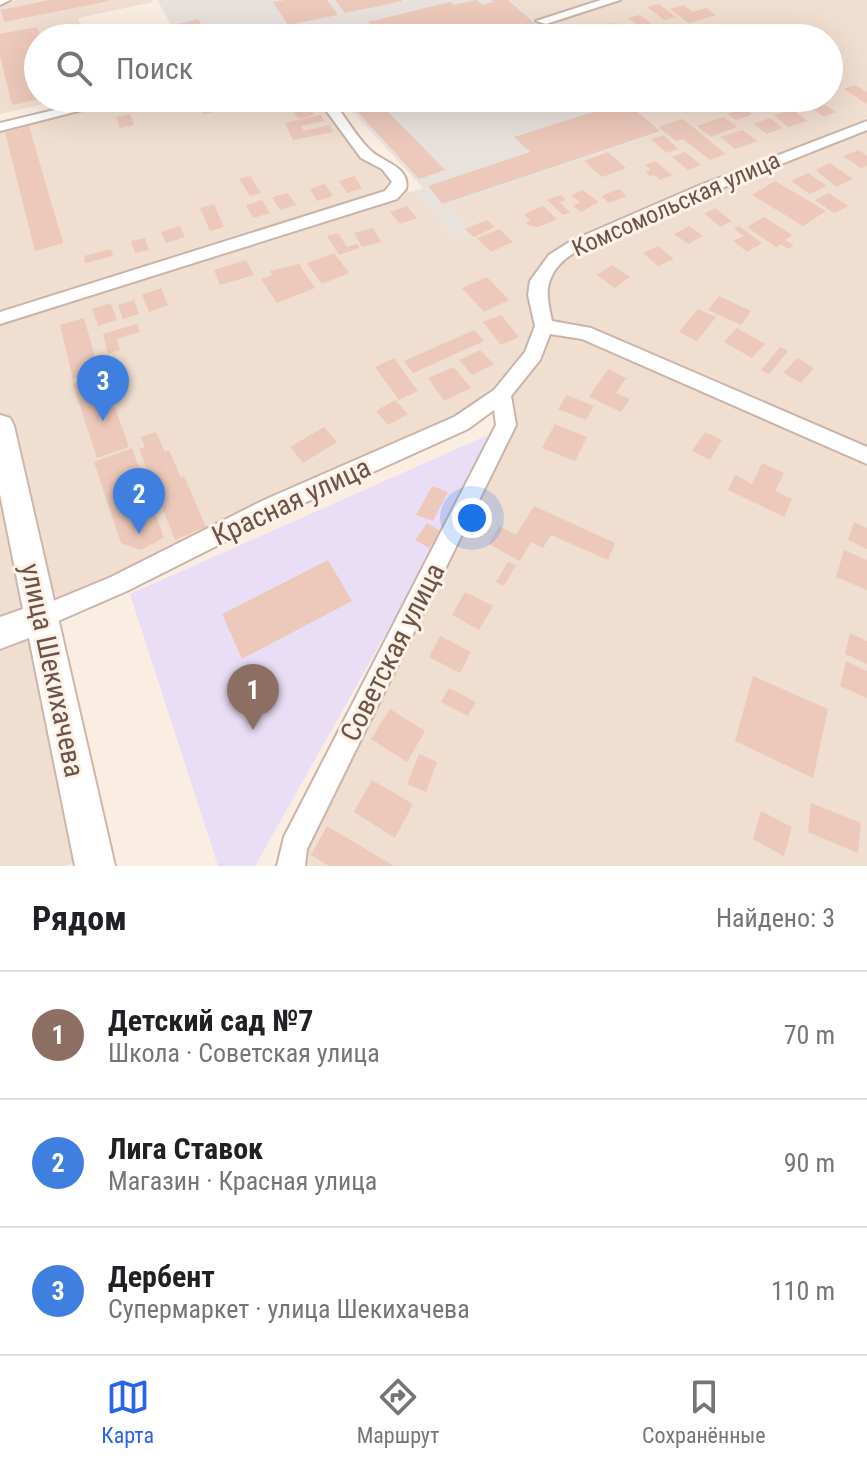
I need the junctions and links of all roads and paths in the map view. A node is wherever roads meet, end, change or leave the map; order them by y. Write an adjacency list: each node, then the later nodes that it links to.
1 (614, 0): 2 (street)
2 (542, 21)
3 (63, 112): 6 (street)
4 (334, 112): 7 (street)
5 (867, 125): 8 (street, Комсомольская улица)
6 (0, 127)
7 (0, 318)
8 (544, 326): 9 (street, Красная улица); 11 (street)
9 (501, 395): 12 (street, Красная улица); 15 (street, Советская улица)
10 (0, 426): 12 (street, улица Шекихачева)
11 (867, 456)
12 (42, 617): 13 (street, Красная улица); 14 (street, улица Шекихачева)
13 (0, 633)
14 (95, 866)
15 (291, 866)

